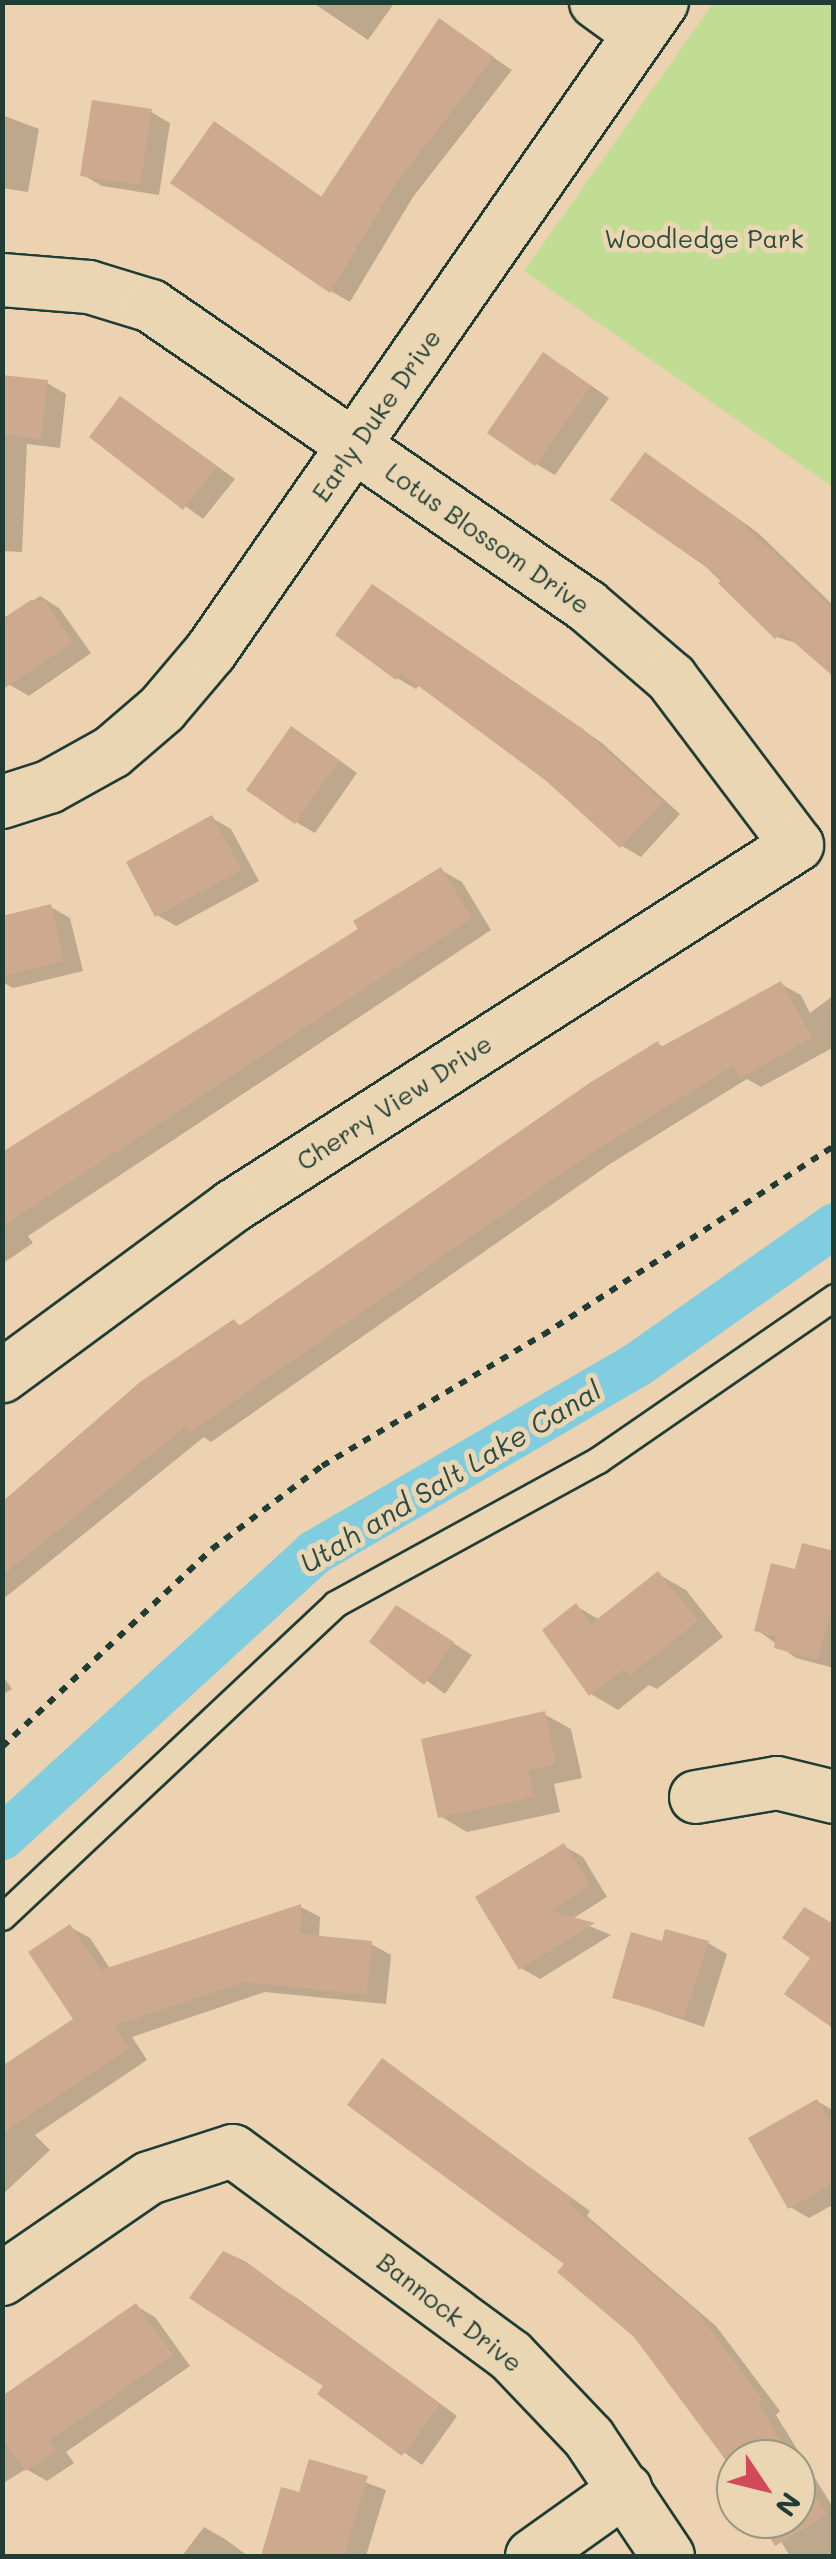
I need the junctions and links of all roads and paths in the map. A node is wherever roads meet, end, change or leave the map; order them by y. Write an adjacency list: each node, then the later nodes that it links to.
1 (596, 2): 2 (street)
2 (651, 18): 4 (street, Early Duke Drive)
3 (2, 280): 4 (street, Lotus Blossom Drive)
4 (355, 446): 5 (street, Early Duke Drive); 6 (street, Lotus Blossom Drive)
5 (26, 794)
6 (798, 845): 9 (street, Cherry View Drive)
7 (834, 1146): 10 (path)
8 (834, 1297): 13 (lane)
9 (2, 1376)
10 (2, 1747)
11 (696, 1797): 12 (street)
12 (834, 1797)
13 (2, 1916)
14 (2, 2279): 15 (street, Bannock Drive)
15 (626, 2489): 16 (street); 17 (street, Bannock Drive)
16 (532, 2556)
17 (668, 2556)

